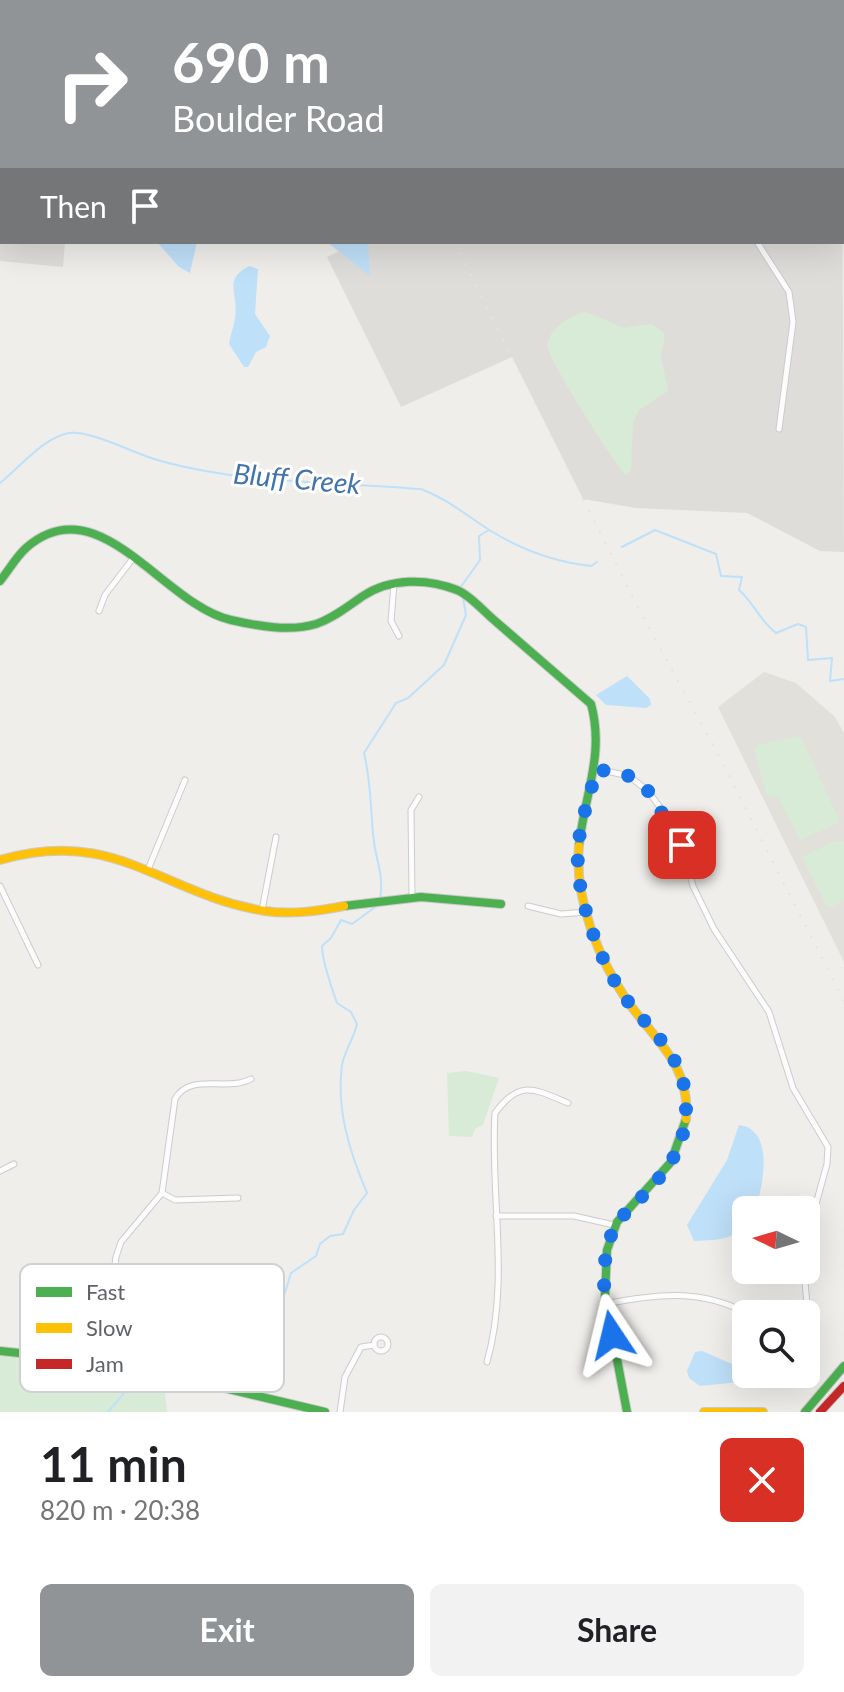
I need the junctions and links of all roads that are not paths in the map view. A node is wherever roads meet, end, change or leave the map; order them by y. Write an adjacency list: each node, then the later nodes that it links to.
1 (758, 244): 2 (street)
2 (779, 429)
3 (134, 557): 4 (street); 5 (street); 6 (street)
4 (0, 581)
5 (394, 584): 7 (street); 8 (street)
6 (99, 611)
7 (399, 636)
8 (597, 769): 19 (street); 26 (street)
9 (185, 780): 13 (street)
10 (419, 797): 15 (street)
11 (276, 837): 18 (street)
12 (0, 860): 13 (street)
13 (149, 867): 18 (street)
14 (0, 886): 20 (street)
15 (412, 896): 16 (street); 18 (street)
16 (501, 904)
17 (528, 906): 19 (street)
18 (262, 910)
19 (587, 912): 29 (street)
20 (38, 965)
21 (251, 1079): 25 (street)
22 (568, 1103): 28 (street)
23 (14, 1164): 24 (street)
24 (0, 1171)
25 (162, 1193): 27 (street); 30 (street)
26 (818, 1196)
27 (238, 1198)
28 (496, 1216): 29 (street); 34 (street)
29 (614, 1225): 31 (street)
30 (115, 1264)
31 (605, 1304): 32 (street); 40 (street)
32 (732, 1305)
33 (374, 1345): 39 (street)
34 (487, 1362)
35 (844, 1366): 43 (street)
36 (844, 1386): 44 (street)
37 (238, 1392): 38 (street)
38 (325, 1412)
39 (340, 1412)
40 (627, 1412)
41 (704, 1412): 42 (street)
42 (763, 1412)
43 (805, 1412)
44 (820, 1412)

